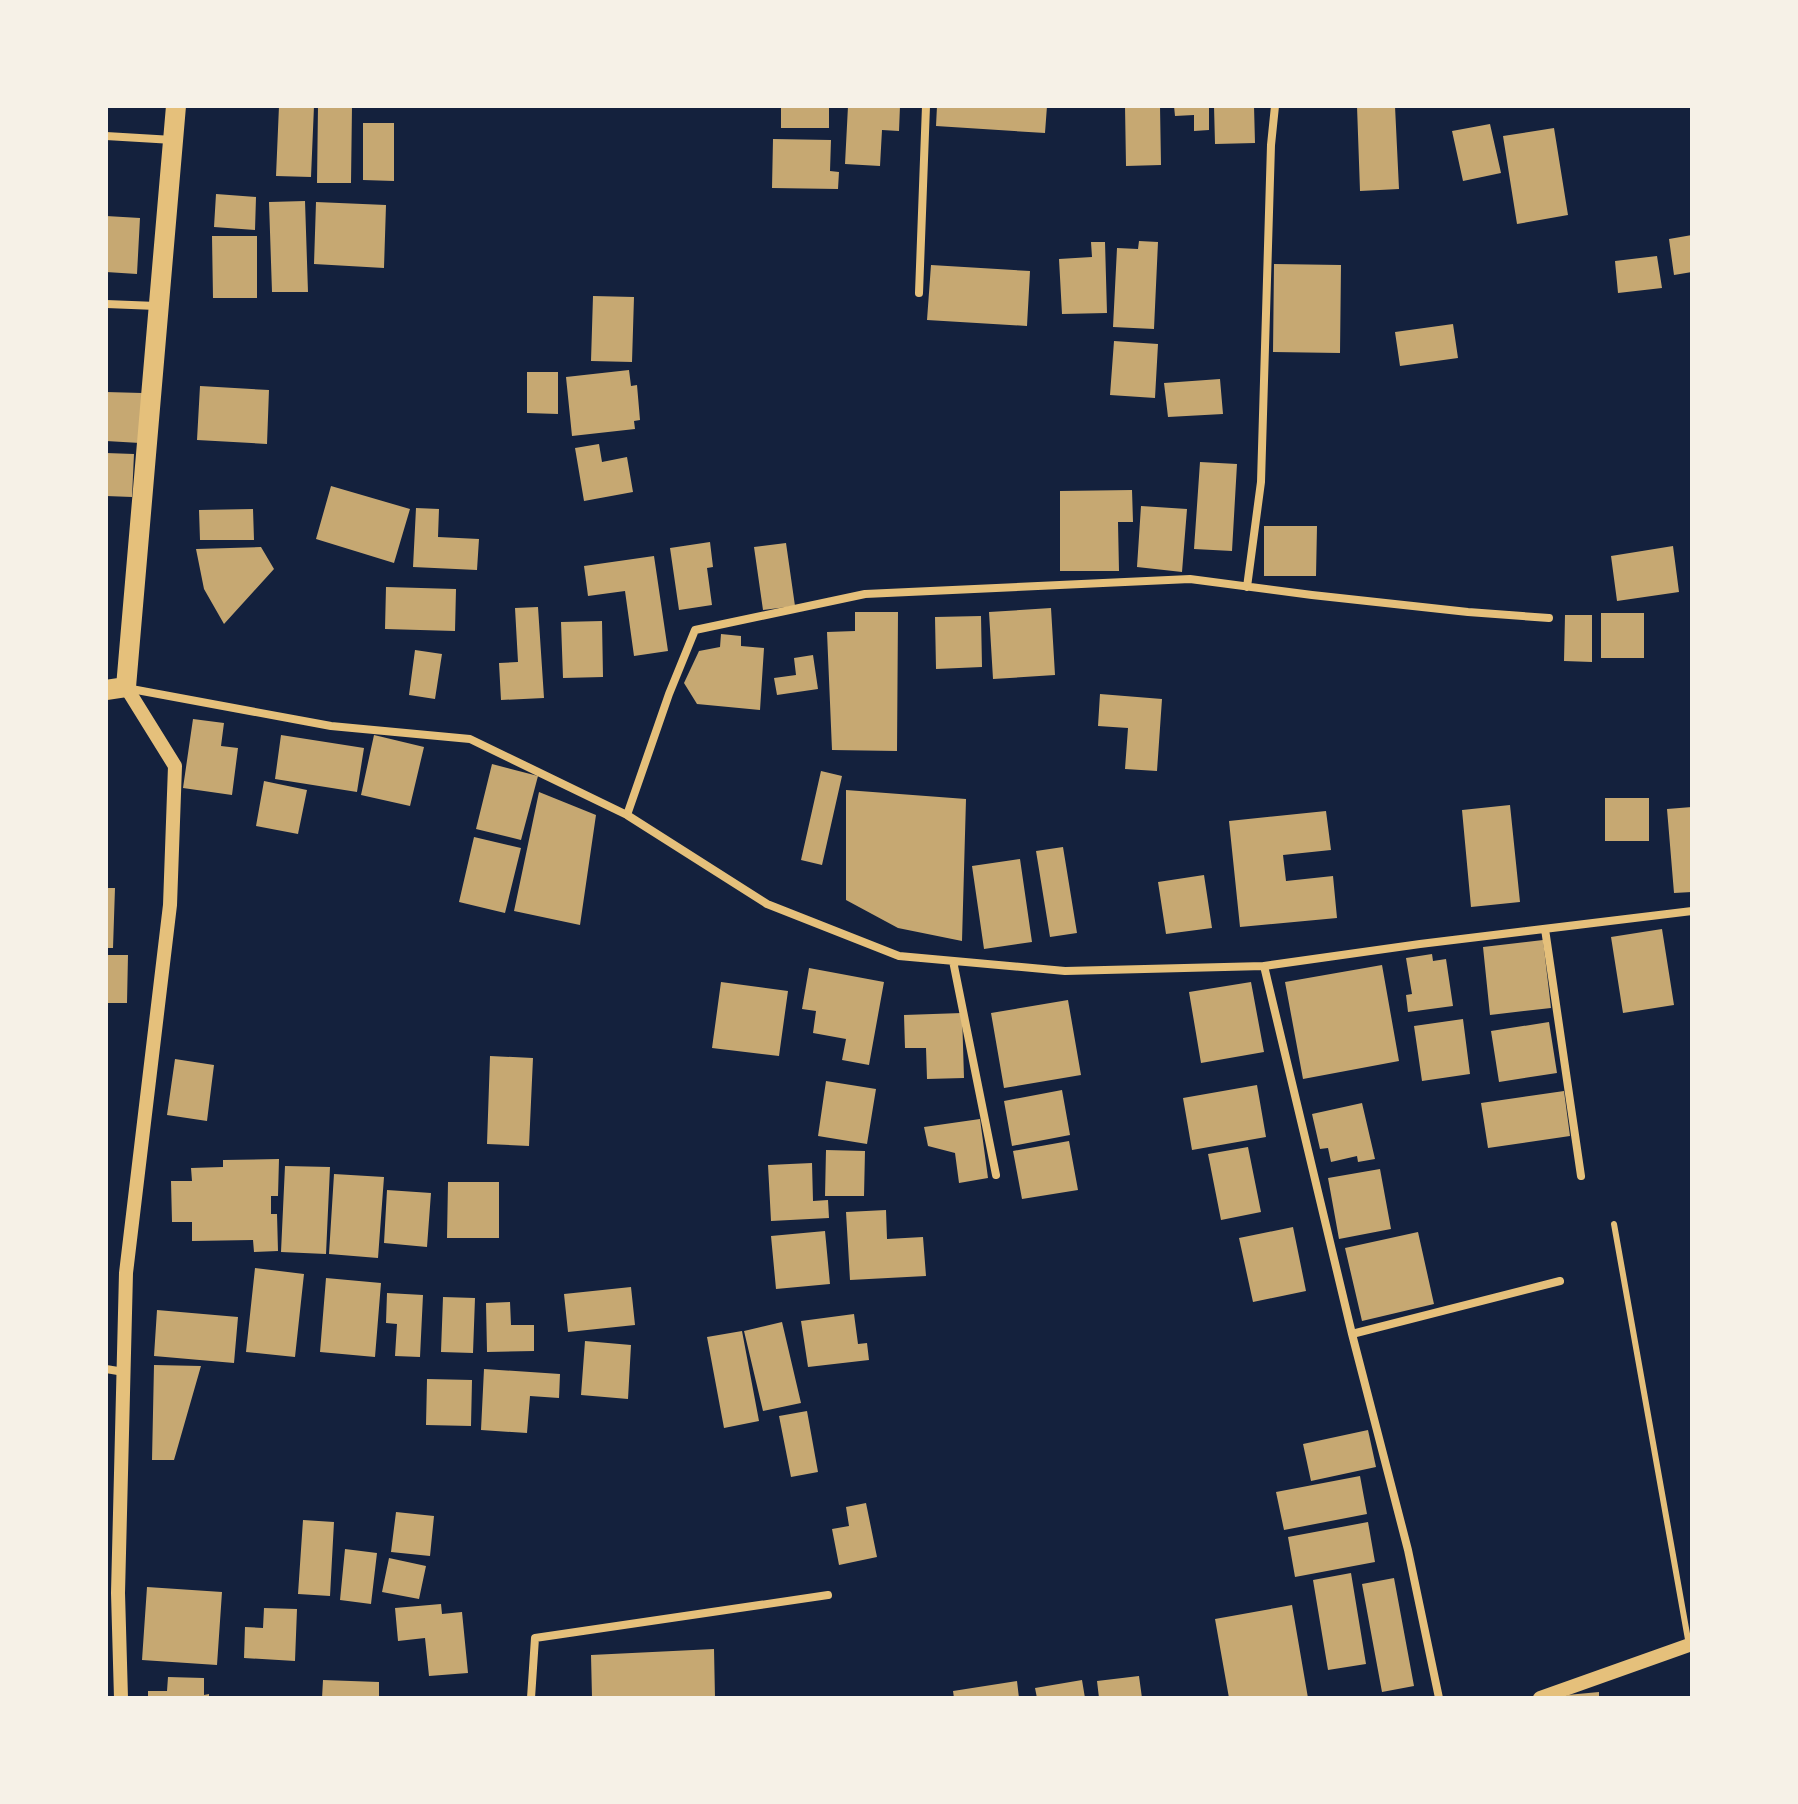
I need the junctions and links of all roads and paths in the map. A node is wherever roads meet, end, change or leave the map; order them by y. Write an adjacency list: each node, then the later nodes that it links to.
1 (176, 106): 5 (main road)
2 (926, 106): 6 (street)
3 (1275, 106): 9 (street)
4 (106, 136): 5 (street)
5 (173, 140): 8 (main road)
6 (919, 293)
7 (106, 304): 8 (street)
8 (159, 306): 11 (main road)
9 (1247, 587): 10 (street); 12 (street)
10 (1549, 618)
11 (116, 689): 12 (street); 23 (street)
12 (627, 815): 15 (street)
13 (1692, 911): 14 (street)
14 (1545, 929): 16 (street); 18 (street)
15 (953, 961): 16 (street); 17 (street)
16 (1264, 966): 21 (street)
17 (996, 1175)
18 (1581, 1176)
19 (1614, 1224): 25 (lane)
20 (1560, 1281): 21 (street)
21 (1352, 1334): 28 (street)
22 (106, 1369): 23 (street)
23 (124, 1372): 26 (street)
24 (828, 1595): 27 (street)
25 (1691, 1645): 29 (street)
26 (121, 1698)
27 (531, 1698)
28 (1439, 1698)
29 (1540, 1698)

